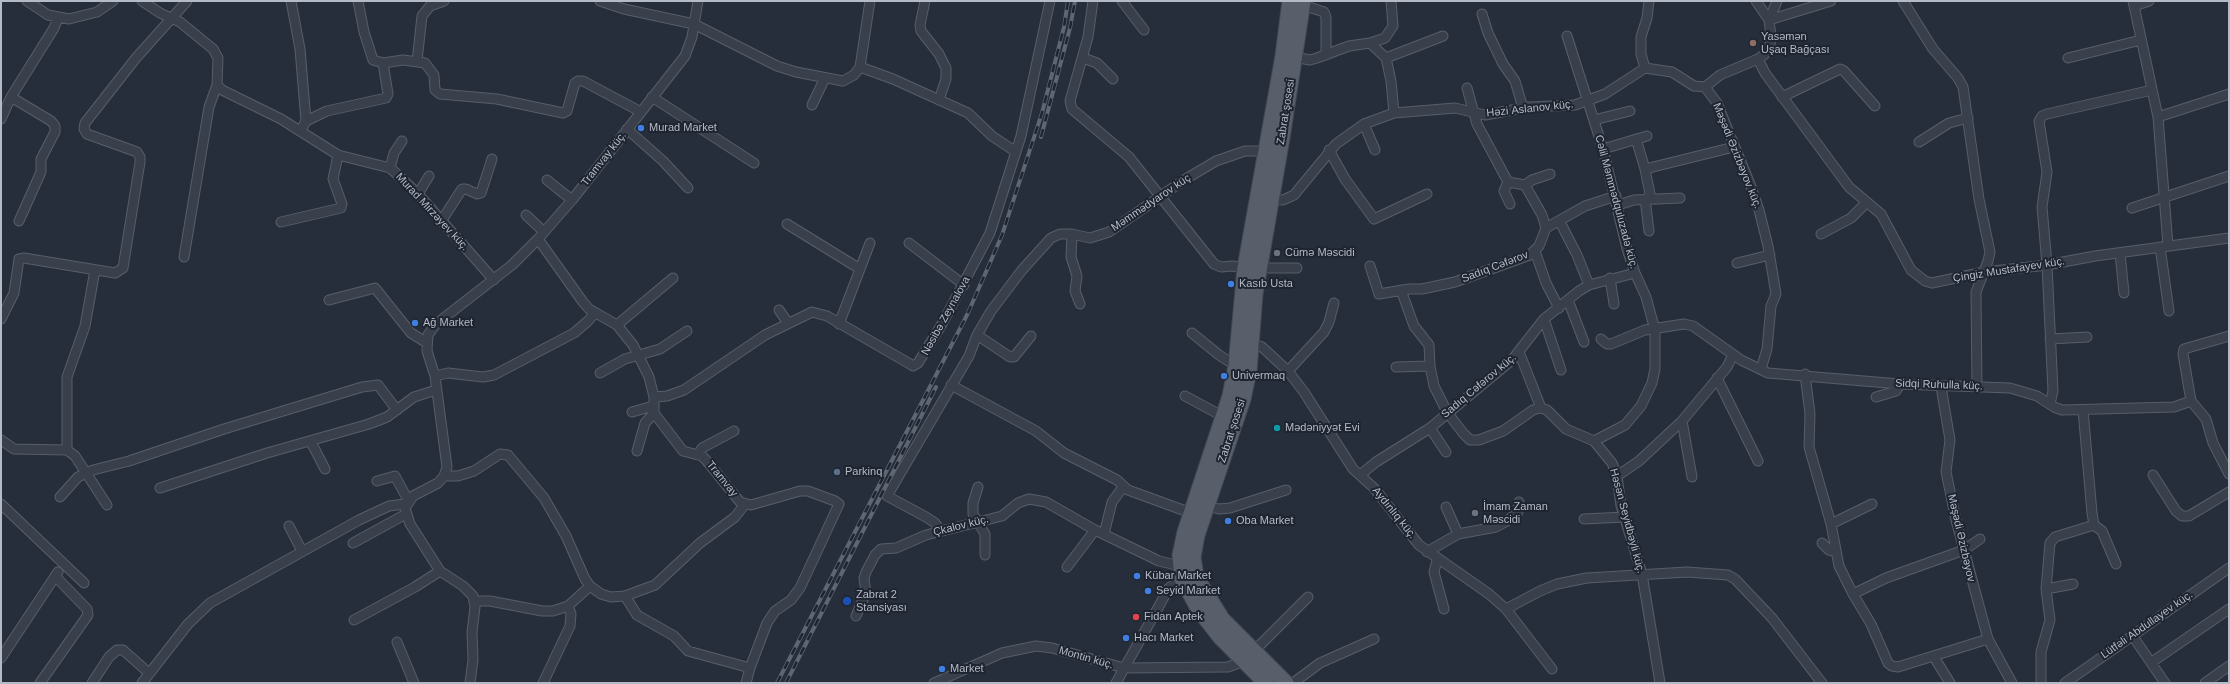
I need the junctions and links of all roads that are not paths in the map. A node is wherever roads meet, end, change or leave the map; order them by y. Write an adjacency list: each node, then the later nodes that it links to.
1 (27, 1): 26 (street)
2 (112, 1): 26 (street)
3 (142, 1): 25 (street)
4 (187, 1): 25 (street)
5 (291, 1): 67 (street)
6 (358, 1): 41 (street)
7 (444, 1): 40 (street)
8 (600, 1): 28 (street)
9 (698, 1): 28 (street, Tramvay küç.)
10 (870, 1): 42 (street)
11 (925, 1): 54 (street)
12 (1050, 1): 80 (street, Nəsibə Zeynalova)
13 (1093, 1): 35 (street)
14 (1122, 1): 29 (street)
15 (1391, 1): 33 (street)
16 (1649, 1): 43 (street)
17 (1756, 1): 27 (street)
18 (1777, 1): 27 (street)
19 (1831, 1): 27 (street)
20 (1903, 1): 64 (street)
21 (2149, 1): 23 (street)
22 (1299, 2): 34 (street); 36 (main road, Zabrat şosesi); 79 (main road, Zabrat şosesi)
23 (2134, 4): 32 (street)
24 (1482, 14): 58 (street)
25 (170, 17): 46 (street); 130 (street)
26 (58, 18): 51 (street)
27 (1769, 20): 39 (street)
28 (694, 24): 44 (street); 52 (street, Tramvay küç.)
29 (1144, 30)
30 (1443, 36): 37 (street)
31 (1567, 36): 55 (street, Cəlil Məmmədquluzadə küç.)
32 (2141, 40): 38 (street); 49 (street)
33 (1370, 43): 34 (street); 37 (street)
34 (1326, 55): 36 (street)
35 (1083, 58): 45 (street); 95 (street)
36 (1294, 58): 96 (main road, Zabrat şosesi)
37 (1386, 58): 61 (street)
38 (2068, 58)
39 (1758, 59): 47 (street); 53 (street, Çingiz Mustafayev küç.)
40 (416, 61): 41 (street); 60 (street)
41 (384, 63): 67 (street)
42 (860, 67): 44 (street); 54 (street)
43 (1645, 68): 47 (street); 55 (street, Həzi Aslanov küç.)
44 (825, 78): 56 (street)
45 (1113, 79)
46 (217, 85): 70 (street, Murad Mirzəyev küç.); 123 (street)
47 (1705, 87): 75 (street, Məşədi Əzizbəyov küç.)
48 (1467, 88): 62 (street)
49 (2152, 90): 63 (street); 125 (street)
50 (2229, 94): 63 (street)
51 (11, 97): 65 (street); 107 (street)
52 (652, 97): 60 (street, Tramvay küç.); 83 (street)
53 (1782, 97): 57 (street); 102 (street, Çingiz Mustafayev küç.)
54 (939, 100): 80 (street)
55 (1588, 102): 58 (street, Həzi Aslanov küç.); 66 (street, Cəlil Məmmədquluzadə küç.)
56 (812, 105)
57 (1875, 106)
58 (1523, 108): 62 (street, Həzi Aslanov küç.)
59 (1630, 111): 66 (street)
60 (641, 112): 69 (street, Tramvay küç.)
61 (1394, 112): 62 (street, Həzi Aslanov küç.); 68 (street, Həzi Aslanov küç.)
62 (1473, 114): 90 (street)
63 (2158, 117): 99 (street)
64 (1968, 118): 74 (street); 131 (street)
65 (1, 119)
66 (1594, 120): 76 (street, Cəlil Məmmədquluzadə küç.)
67 (306, 121): 70 (street)
68 (1364, 124): 77 (street, Həzi Aslanov küç.); 78 (street)
69 (627, 129): 92 (street); 100 (street, Tramvay küç.)
70 (301, 130): 81 (street, Murad Mirzəyev küç.)
71 (1648, 136): 72 (street)
72 (1636, 139): 76 (street); 85 (street)
73 (402, 141): 84 (street)
74 (1919, 142)
75 (1734, 147): 85 (street); 122 (street, Məşədi Əzizbəyov küç.)
76 (1603, 149): 101 (street, Cəlil Məmmədquluzadə küç.)
77 (1329, 150): 94 (street); 96 (street, Həzi Aslanov küç.)
78 (1375, 150)
79 (1266, 151): 95 (street, Məmmədyarov küç); 96 (main road, Zabrat şosesi)
80 (1016, 152): 136 (street, Nəsibə Zeynalova)
81 (338, 155): 84 (street, Murad Mirzəyev küç.); 108 (street)
82 (492, 158): 106 (street)
83 (754, 163)
84 (390, 168): 93 (street, Murad Mirzəyev küç.)
85 (1645, 169): 98 (street)
86 (1550, 174): 91 (street)
87 (429, 176): 93 (street)
88 (2229, 176): 99 (street)
89 (547, 180): 100 (street)
90 (1508, 182): 91 (street); 103 (street)
91 (1525, 185): 111 (street)
92 (688, 188)
93 (418, 194): 106 (street, Murad Mirzəyev küç.)
94 (1427, 194)
95 (1161, 195): 113 (street, Məmmədyarov küç); 127 (street)
96 (1265, 198): 127 (main road, Zabrat şosesi)
97 (1680, 198): 98 (street)
98 (1648, 199): 101 (street); 112 (street)
99 (2164, 199): 104 (street); 119 (street)
100 (572, 200): 115 (street, Tramvay küç.)
101 (1617, 201): 109 (street); 132 (street, Cəlil Məmmədquluzadə küç.)
102 (1867, 202): 114 (street); 131 (street, Çingiz Mustafayev küç.)
103 (1510, 204)
104 (2132, 208)
105 (526, 215): 115 (street, Tramvay)
106 (442, 220): 135 (street, Murad Mirzəyev küç.)
107 (19, 221)
108 (281, 222)
109 (1560, 222): 111 (street); 137 (street)
110 (787, 224): 129 (street)
111 (1546, 228): 120 (street, Sadıq Cəfərov)
112 (1649, 231)
113 (1072, 234): 143 (street); 157 (street, Məmmədyarov küç)
114 (1821, 234)
115 (541, 236): 135 (street, Tramvay küç.); 148 (street, Tramvay)
116 (2229, 238): 119 (street, Çingiz Mustafayev küç.)
117 (870, 243): 129 (street)
118 (909, 243): 136 (street)
119 (2164, 247): 121 (street, Çingiz Mustafayev küç.); 147 (street)
120 (1535, 251): 138 (street, Sadıq Cəfərov); 145 (street)
121 (2120, 253): 125 (street, Çingiz Mustafayev küç.); 139 (street)
122 (1770, 255): 124 (street); 172 (street, Məşədi Əzizbəyov küç.)
123 (184, 257)
124 (1737, 263)
125 (2047, 265): 131 (street, Çingiz Mustafayev küç.); 162 (street)
126 (1370, 266): 138 (street, Sadıq Cəfərov)
127 (1252, 268): 128 (street); 165 (main road, Zabrat şosesi); 169 (main road, Zabrat şosesi)
128 (1297, 268)
129 (860, 269): 152 (street)
130 (95, 270): 149 (street); 201 (street)
131 (1984, 272): 182 (street)
132 (1635, 273): 134 (street, Sadıq Cəfərov küç.); 154 (street, Cəlil Məmmədquluzadə küç.)
133 (672, 278): 153 (street)
134 (1610, 278): 137 (street, Sadıq Cəfərov küç.); 144 (street)
135 (494, 280): 164 (street, Tramvay küç.)
136 (964, 285): 152 (street, Nəsibə Zeynalova)
137 (1589, 285): 141 (street, Sadıq Cəfərov küç.)
138 (1401, 290): 170 (street)
139 (2124, 293)
140 (329, 300): 164 (street)
141 (1568, 300): 145 (street, Sadıq Cəfərov küç.); 163 (street)
142 (1334, 303): 174 (street)
143 (1080, 304)
144 (1614, 304)
145 (1558, 308): 150 (street, Sadıq Cəfərov küç.)
146 (778, 310): 151 (street)
147 (2169, 311)
148 (595, 312): 153 (street, Tramvay); 177 (street)
149 (1, 319)
150 (1544, 319): 166 (street, Sadıq Cəfərov küç.); 173 (street)
151 (788, 322): 152 (street, Nəsibə Zeynalova); 188 (street, Nəsibə Zeynalova)
152 (839, 324)
153 (617, 326): 167 (street, Tramvay)
154 (1655, 330): 161 (street, Sidqi Ruhulla küç.); 168 (street, Sidqi Ruhulla küç.); 199 (street, Cəlil Məmmədquluzadə küç.)
155 (687, 331): 167 (street)
156 (1192, 333): 169 (street)
157 (977, 335): 158 (street); 180 (street, Məmmədyarov küç)
158 (1031, 336)
159 (2229, 336): 186 (street)
160 (2087, 337): 162 (street)
161 (1601, 339)
162 (2050, 339): 187 (street)
163 (1584, 342)
164 (427, 343): 177 (street)
165 (1251, 343): 174 (street, Aydınlıq küç.); 227 (main road, Zabrat şosesi)
166 (1519, 352): 189 (street); 193 (street, Sadıq Cəfərov küç.)
167 (639, 355): 175 (street); 188 (street, Tramvay)
168 (1733, 355): 172 (street, Sidqi Ruhulla küç.); 178 (street)
169 (1236, 366): 194 (main road, Zabrat şosesi)
170 (1430, 366): 171 (street); 193 (street)
171 (1396, 367)
172 (1761, 368): 176 (street, Sidqi Ruhulla küç.)
173 (1561, 370)
174 (1288, 371): 209 (street, Aydınlıq küç.)
175 (600, 374)
176 (1805, 374): 179 (street, Sidqi Ruhulla küç.); 234 (street)
177 (435, 376): 183 (street)
178 (1717, 378): 195 (street); 205 (street)
179 (1900, 384): 181 (street, Sidqi Ruhulla küç.); 185 (street)
180 (951, 385): 216 (street); 238 (street, Məmmədyarov küç)
181 (1941, 387): 182 (street, Sidqi Ruhulla küç.); 244 (street, Məşədi Əzizbəyov)
182 (1977, 387): 187 (street, Sidqi Ruhulla küç.)
183 (436, 390): 190 (street); 211 (street)
184 (1185, 396): 194 (street)
185 (1876, 397)
186 (2191, 402): 191 (street, Sidqi Ruhulla küç.); 208 (street)
187 (2050, 404): 191 (street, Sidqi Ruhulla küç.)
188 (654, 405): 192 (street, Nəsibə Zeynalova); 202 (street); 204 (street, Tramvay)
189 (1541, 408): 193 (street); 199 (street)
190 (397, 410): 200 (street); 207 (street)
191 (2083, 410): 235 (street)
192 (632, 412)
193 (1447, 412): 196 (street, Sadıq Cəfərov küç.)
194 (1224, 417): 229 (main road, Zabrat şosesi)
195 (1682, 420): 212 (street); 213 (street)
196 (1430, 428): 203 (street); 209 (street, Sadıq Cəfərov küç.)
197 (734, 431): 204 (street)
198 (1, 440): 201 (street)
199 (1594, 440): 212 (street, Həsən Seyidbəyli küç.)
200 (311, 442): 206 (street); 217 (street)
201 (67, 450): 207 (street)
202 (638, 451)
203 (1446, 452)
204 (698, 455): 224 (street, Tramvay)
205 (1758, 462)
206 (325, 469)
207 (85, 473): 220 (street); 226 (street)
208 (2229, 474)
209 (1360, 475): 246 (street, Aydınlıq küç.)
210 (2154, 475): 219 (street)
211 (444, 476): 221 (street); 260 (street)
212 (1617, 476): 231 (street, Həsən Seyidbəyli küç.)
213 (1692, 477)
214 (378, 481): 221 (street)
215 (978, 487): 233 (street)
216 (1123, 487): 229 (street); 239 (street)
217 (160, 488)
218 (1286, 490): 227 (street)
219 (2229, 492)
220 (60, 497)
221 (407, 502): 230 (street); 245 (street)
222 (1519, 502): 240 (street)
223 (1, 504): 250 (street)
224 (745, 504): 263 (street); 281 (street, Tramvay)
225 (1872, 504): 234 (street)
226 (107, 505)
227 (1207, 506): 276 (main road, Zabrat şosesi)
228 (1446, 507): 240 (street)
229 (1191, 513): 255 (main road, Zabrat şosesi)
230 (406, 514): 242 (street); 254 (street)
231 (1625, 517): 232 (street); 256 (street, Həsən Seyidbəyli küç.)
232 (1584, 519)
233 (977, 522): 237 (street, Çkalov küç.); 238 (street, Çkalov küç.); 248 (street)
234 (1830, 524): 247 (street)
235 (2094, 525): 251 (street); 261 (street)
236 (289, 526): 245 (street)
237 (1095, 530): 239 (street, Çkalov küç.); 252 (street)
238 (941, 531): 270 (street, Çkalov küç.)
239 (1104, 534): 255 (street, Çkalov küç.)
240 (1458, 534): 246 (street)
241 (1980, 539): 244 (street)
242 (353, 543)
243 (1822, 543): 247 (street)
244 (1964, 550): 262 (street); 274 (street, Məşədi Əzizbəyov)
245 (302, 551): 284 (street)
246 (1427, 552): 249 (street, Aydınlıq küç.)
247 (1836, 552): 262 (street)
248 (985, 555)
249 (1437, 560): 267 (street); 268 (street, Aydınlıq küç.)
250 (63, 564): 257 (street); 258 (street)
251 (2116, 564)
252 (1067, 567)
253 (2229, 568): 272 (street, Lütfəli Abdullayev küç.)
254 (440, 571): 265 (street); 271 (street)
255 (1181, 572): 276 (main road, Zabrat şosesi); 282 (street)
256 (1642, 574): 268 (street); 298 (street, Həsən Seyidbəyli küç.); 299 (street)
257 (55, 576): 278 (street); 286 (street)
258 (84, 583)
259 (2073, 584): 261 (street)
260 (590, 586): 263 (street); 266 (street)
261 (2046, 589): 302 (street)
262 (1853, 594): 277 (street)
263 (626, 596): 281 (street)
264 (1308, 597): 276 (street)
265 (474, 601): 266 (street); 290 (street)
266 (568, 606): 291 (street)
267 (1444, 609)
268 (1506, 609): 283 (street, Aydınlıq küç.)
269 (2229, 609): 279 (street)
270 (856, 616)
271 (354, 620)
272 (2132, 635): 279 (street); 303 (street, Lütfəli Abdullayev küç.)
273 (1374, 639): 297 (street)
274 (1988, 639): 277 (street); 301 (street, Məşədi Əzizbəyov)
275 (397, 642): 289 (street)
276 (1249, 656): 282 (street, Montin küç.); 295 (main road, Zabrat şosesi); 296 (main road, Zabrat şosesi)
277 (1934, 657): 300 (street)
278 (1, 658)
279 (2152, 662): 304 (street)
280 (2229, 666): 305 (street)
281 (750, 668): 292 (street, Tramvay)
282 (1124, 668): 285 (street, Montin küç.); 294 (street)
283 (1552, 669)
284 (149, 673): 287 (street); 288 (street)
285 (947, 680): 293 (street, Montin küç.)
286 (40, 683)
287 (92, 683)
288 (142, 683)
289 (414, 683)
290 (470, 683)
291 (542, 683)
292 (746, 683)
293 (934, 683)
294 (1116, 683)
295 (1266, 683)
296 (1286, 683)
297 (1293, 683)
298 (1660, 683)
299 (1822, 683)
300 (1950, 683)
301 (2012, 683)
302 (2041, 683)
303 (2065, 683)
304 (2165, 683)
305 (2205, 683)

